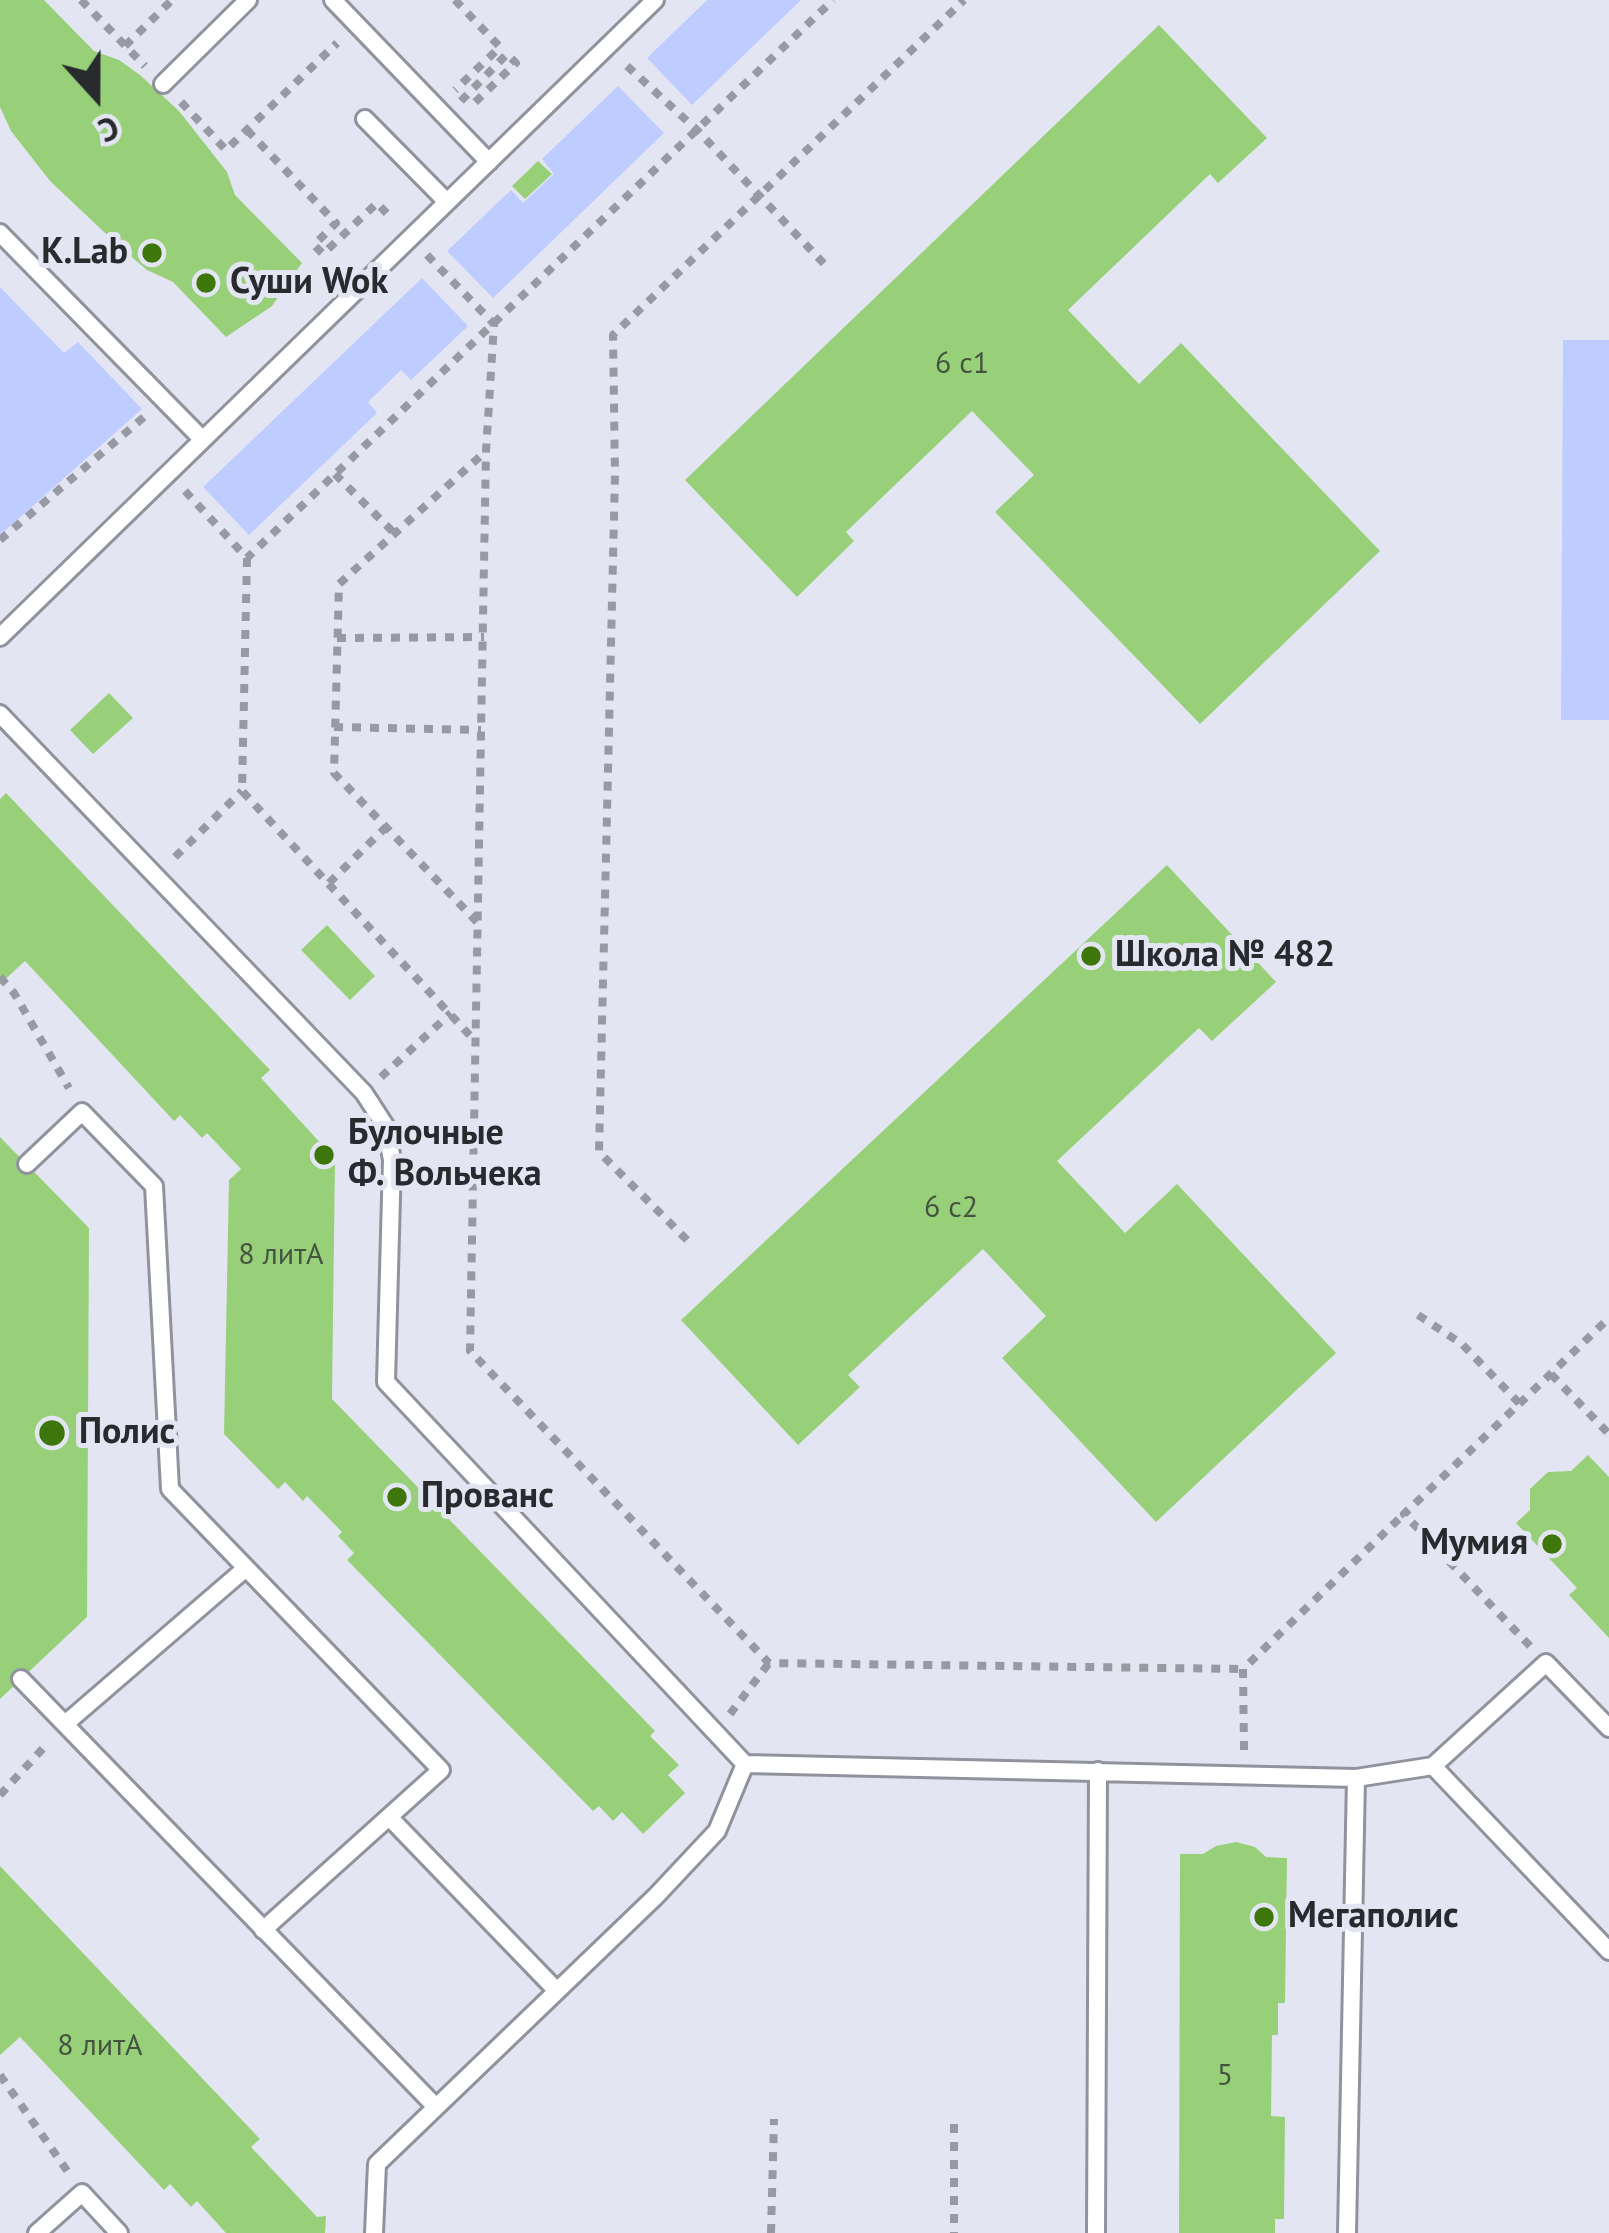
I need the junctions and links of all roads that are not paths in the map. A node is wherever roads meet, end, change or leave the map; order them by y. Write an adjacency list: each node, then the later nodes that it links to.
1 (248, 0): 4 (lane)
2 (333, 0): 6 (lane)
3 (655, 0): 6 (lane)
4 (163, 84)
5 (365, 118): 7 (lane)
6 (489, 162): 7 (lane)
7 (446, 202): 9 (lane)
8 (0, 233): 9 (lane)
9 (201, 438): 10 (lane)
10 (0, 637)
11 (0, 714): 17 (lane)
12 (27, 1164): 13 (lane)
13 (246, 1568): 15 (lane); 21 (lane)
14 (21, 1679): 15 (lane)
15 (65, 1724): 22 (lane)
16 (1609, 1728): 18 (lane)
17 (745, 1764): 19 (lane); 24 (lane)
18 (1432, 1766): 20 (lane); 23 (lane)
19 (1098, 1771): 20 (lane); 29 (lane)
20 (1356, 1778): 30 (lane)
21 (391, 1819): 22 (lane); 24 (lane)
22 (263, 1930): 25 (lane)
23 (1609, 1951)
24 (557, 1990): 25 (lane)
25 (436, 2107): 28 (lane)
26 (37, 2233): 27 (lane)
27 (119, 2233)
28 (374, 2233)
29 (1096, 2233)
30 (1347, 2233)

